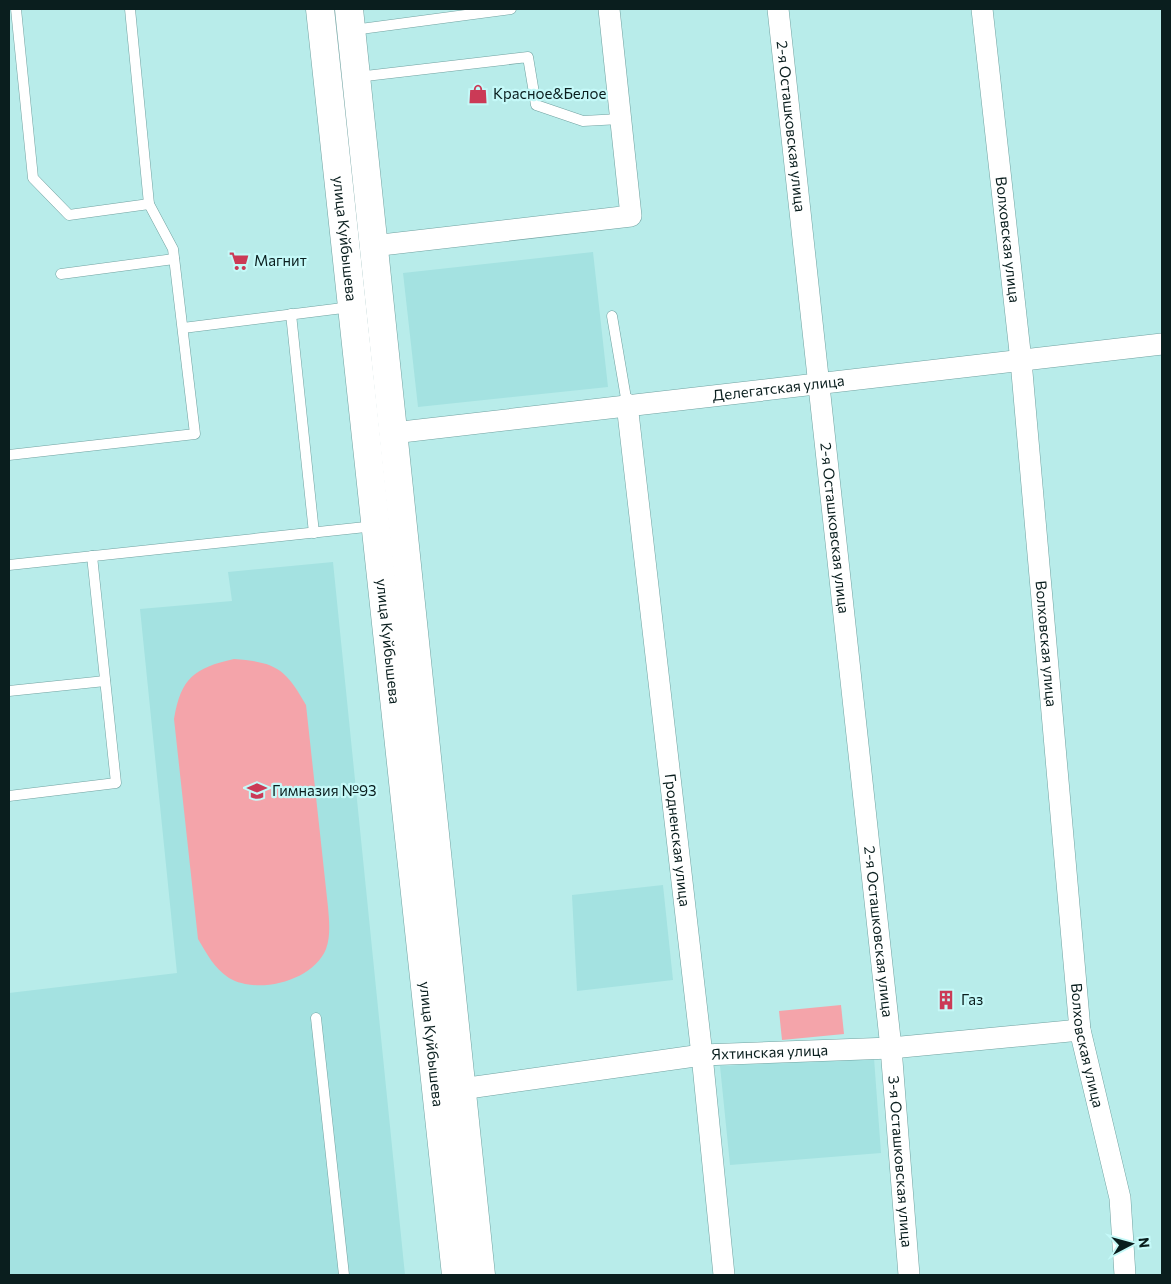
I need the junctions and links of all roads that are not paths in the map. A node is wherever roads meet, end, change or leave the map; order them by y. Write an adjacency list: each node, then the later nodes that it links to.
1 (16, 9): 11 (lane)
2 (130, 9): 11 (lane)
3 (320, 9): 15 (main road, улица Куйбышева)
4 (511, 9): 8 (lane)
5 (609, 9): 10 (street)
6 (778, 9): 21 (street, 2-я Осташковская улица)
7 (982, 9): 20 (street, Волховская улица)
8 (350, 20): 9 (main road, улица Куйбышева)
9 (356, 77): 10 (lane); 12 (main road, улица Куйбышева)
10 (620, 119): 12 (street)
11 (149, 204): 13 (lane)
12 (373, 246): 23 (main road, улица Куйбышева)
13 (174, 259): 14 (lane); 18 (lane)
14 (61, 274)
15 (352, 307): 16 (lane); 24 (main road, улица Куйбышева)
16 (291, 314): 18 (lane); 27 (lane)
17 (612, 316): 22 (lane)
18 (182, 328): 25 (lane)
19 (1162, 344): 20 (street, Делегатская улица)
20 (1020, 361): 21 (street, Делегатская улица); 34 (street, Волховская улица)
21 (817, 383): 22 (street, Делегатская улица); 35 (street, 2-я Осташковская улица)
22 (627, 404): 23 (street, Делегатская улица); 36 (street, Гродненская улица)
23 (393, 433): 24 (main road); 37 (main road, улица Куйбышева)
24 (366, 436): 26 (main road, улица Куйбышева)
25 (9, 455)
26 (375, 526): 27 (lane); 37 (main road, улица Куйбышева)
27 (314, 533): 28 (lane)
28 (92, 556): 29 (lane); 30 (lane)
29 (9, 565)
30 (105, 681): 31 (lane); 32 (lane)
31 (9, 691)
32 (9, 796)
33 (316, 1018): 38 (lane)
34 (1080, 1030): 35 (street, Яхтинская улица); 43 (street, Волховская улица)
35 (891, 1048): 36 (street, Яхтинская улица); 42 (street, 3-я Осташковская улица)
36 (702, 1056): 37 (street, Яхтинская улица); 41 (street, Гродненская улица)
37 (448, 1090): 39 (main road, улица Куйбышева); 40 (main road, улица Куйбышева)
38 (344, 1275)
39 (456, 1275)
40 (481, 1275)
41 (724, 1275)
42 (909, 1275)
43 (1126, 1275)

